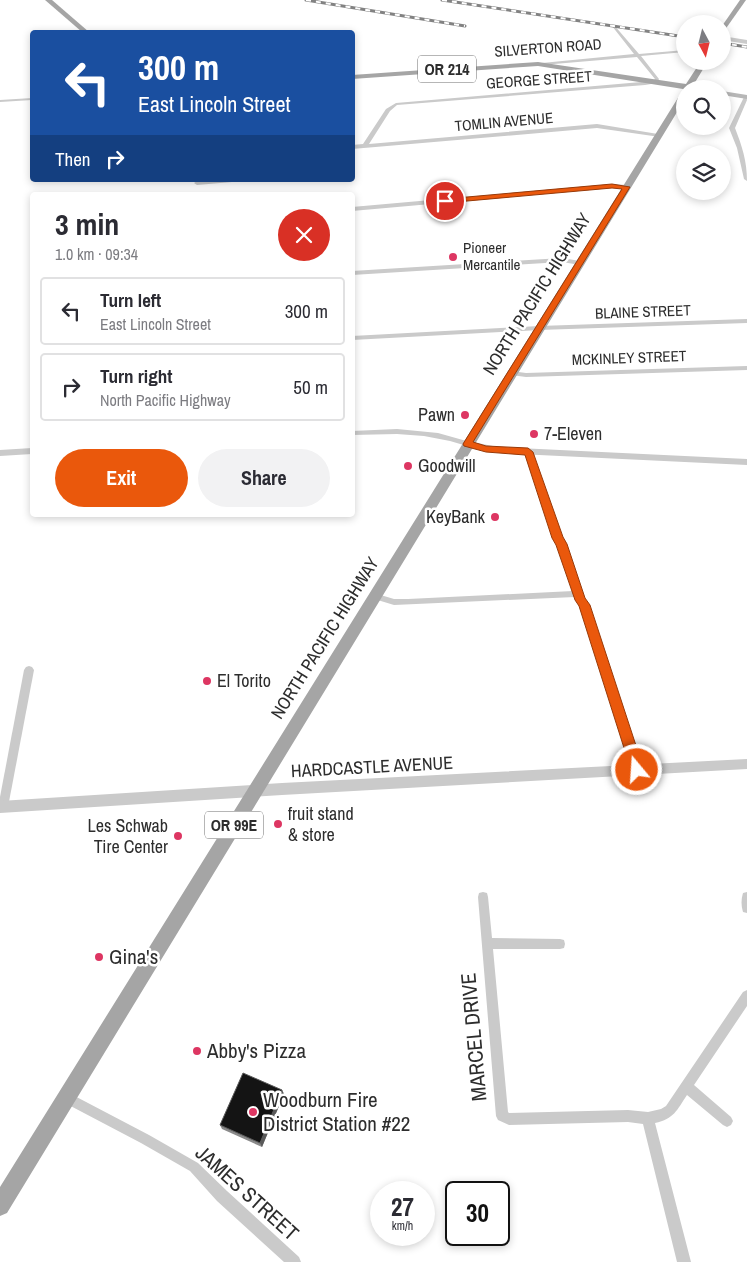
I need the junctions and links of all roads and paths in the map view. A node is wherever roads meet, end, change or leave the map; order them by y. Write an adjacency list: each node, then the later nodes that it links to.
1 (48, 0): 5 (main road)
2 (743, 0): 3 (main road)
3 (731, 18)
4 (614, 26): 9 (street)
5 (84, 30)
6 (731, 39): 7 (street)
7 (747, 42)
8 (676, 52): 9 (street, SILVERTON ROAD)
9 (637, 55): 10 (street, SILVERTON ROAD); 12 (street)
10 (542, 64): 11 (main road, SILVERTON ROAD / OR 214); 12 (main road, OR 214)
11 (355, 76)
12 (655, 82): 13 (main road, OR 214); 20 (street, GEORGE STREET)
13 (676, 87)
14 (731, 94): 15 (main road)
15 (747, 97): 22 (street)
16 (30, 99): 17 (street)
17 (0, 101)
18 (676, 107): 19 (main road, NORTH PACIFIC HIGHWAY / OR 99E)
19 (658, 136): 20 (street, TOMLIN AVENUE); 25 (main road, NORTH PACIFIC HIGHWAY / OR 99E)
20 (365, 146): 21 (street, TOMLIN AVENUE)
21 (355, 147)
22 (747, 180)
23 (209, 182): 24 (street)
24 (197, 183)
25 (626, 187): 26 (street); 27 (main road, NORTH PACIFIC HIGHWAY / OR 99E)
26 (355, 209)
27 (580, 262): 28 (street); 30 (main road, NORTH PACIFIC HIGHWAY / OR 99E)
28 (355, 273)
29 (747, 321): 30 (street, BLAINE STREET)
30 (539, 328): 31 (street, BLAINE STREET); 33 (main road, NORTH PACIFIC HIGHWAY / OR 99E)
31 (355, 338)
32 (747, 368): 33 (street, MCKINLEY STREET)
33 (511, 373): 35 (main road, NORTH PACIFIC HIGHWAY / OR 99E)
34 (355, 433): 35 (street)
35 (468, 444): 37 (street); 41 (main road, NORTH PACIFIC HIGHWAY / OR 99E)
36 (30, 451): 38 (street)
37 (528, 452): 39 (street); 40 (street)
38 (0, 453)
39 (747, 462)
40 (578, 594): 41 (street); 44 (street)
41 (374, 596): 45 (main road, NORTH PACIFIC HIGHWAY / OR 99E)
42 (29, 670): 46 (street)
43 (747, 764): 44 (street, HARDCASTLE AVENUE)
44 (637, 770): 45 (street, HARDCASTLE AVENUE)
45 (254, 791): 46 (street, HARDCASTLE AVENUE); 54 (main road, NORTH PACIFIC HIGHWAY / OR 99E)
46 (2, 807)
47 (747, 897): 49 (street)
48 (483, 898): 50 (street, MARCEL DRIVE)
49 (747, 908)
50 (486, 943): 51 (street); 55 (street, MARCEL DRIVE)
51 (560, 944)
52 (747, 996): 53 (street)
53 (686, 1086): 55 (street); 56 (street)
54 (67, 1098): 57 (main road, NORTH PACIFIC HIGHWAY / OR 99E); 58 (street, JAMES STREET)
55 (648, 1118): 59 (street)
56 (727, 1121)
57 (0, 1206)
58 (294, 1262)
59 (684, 1262)

